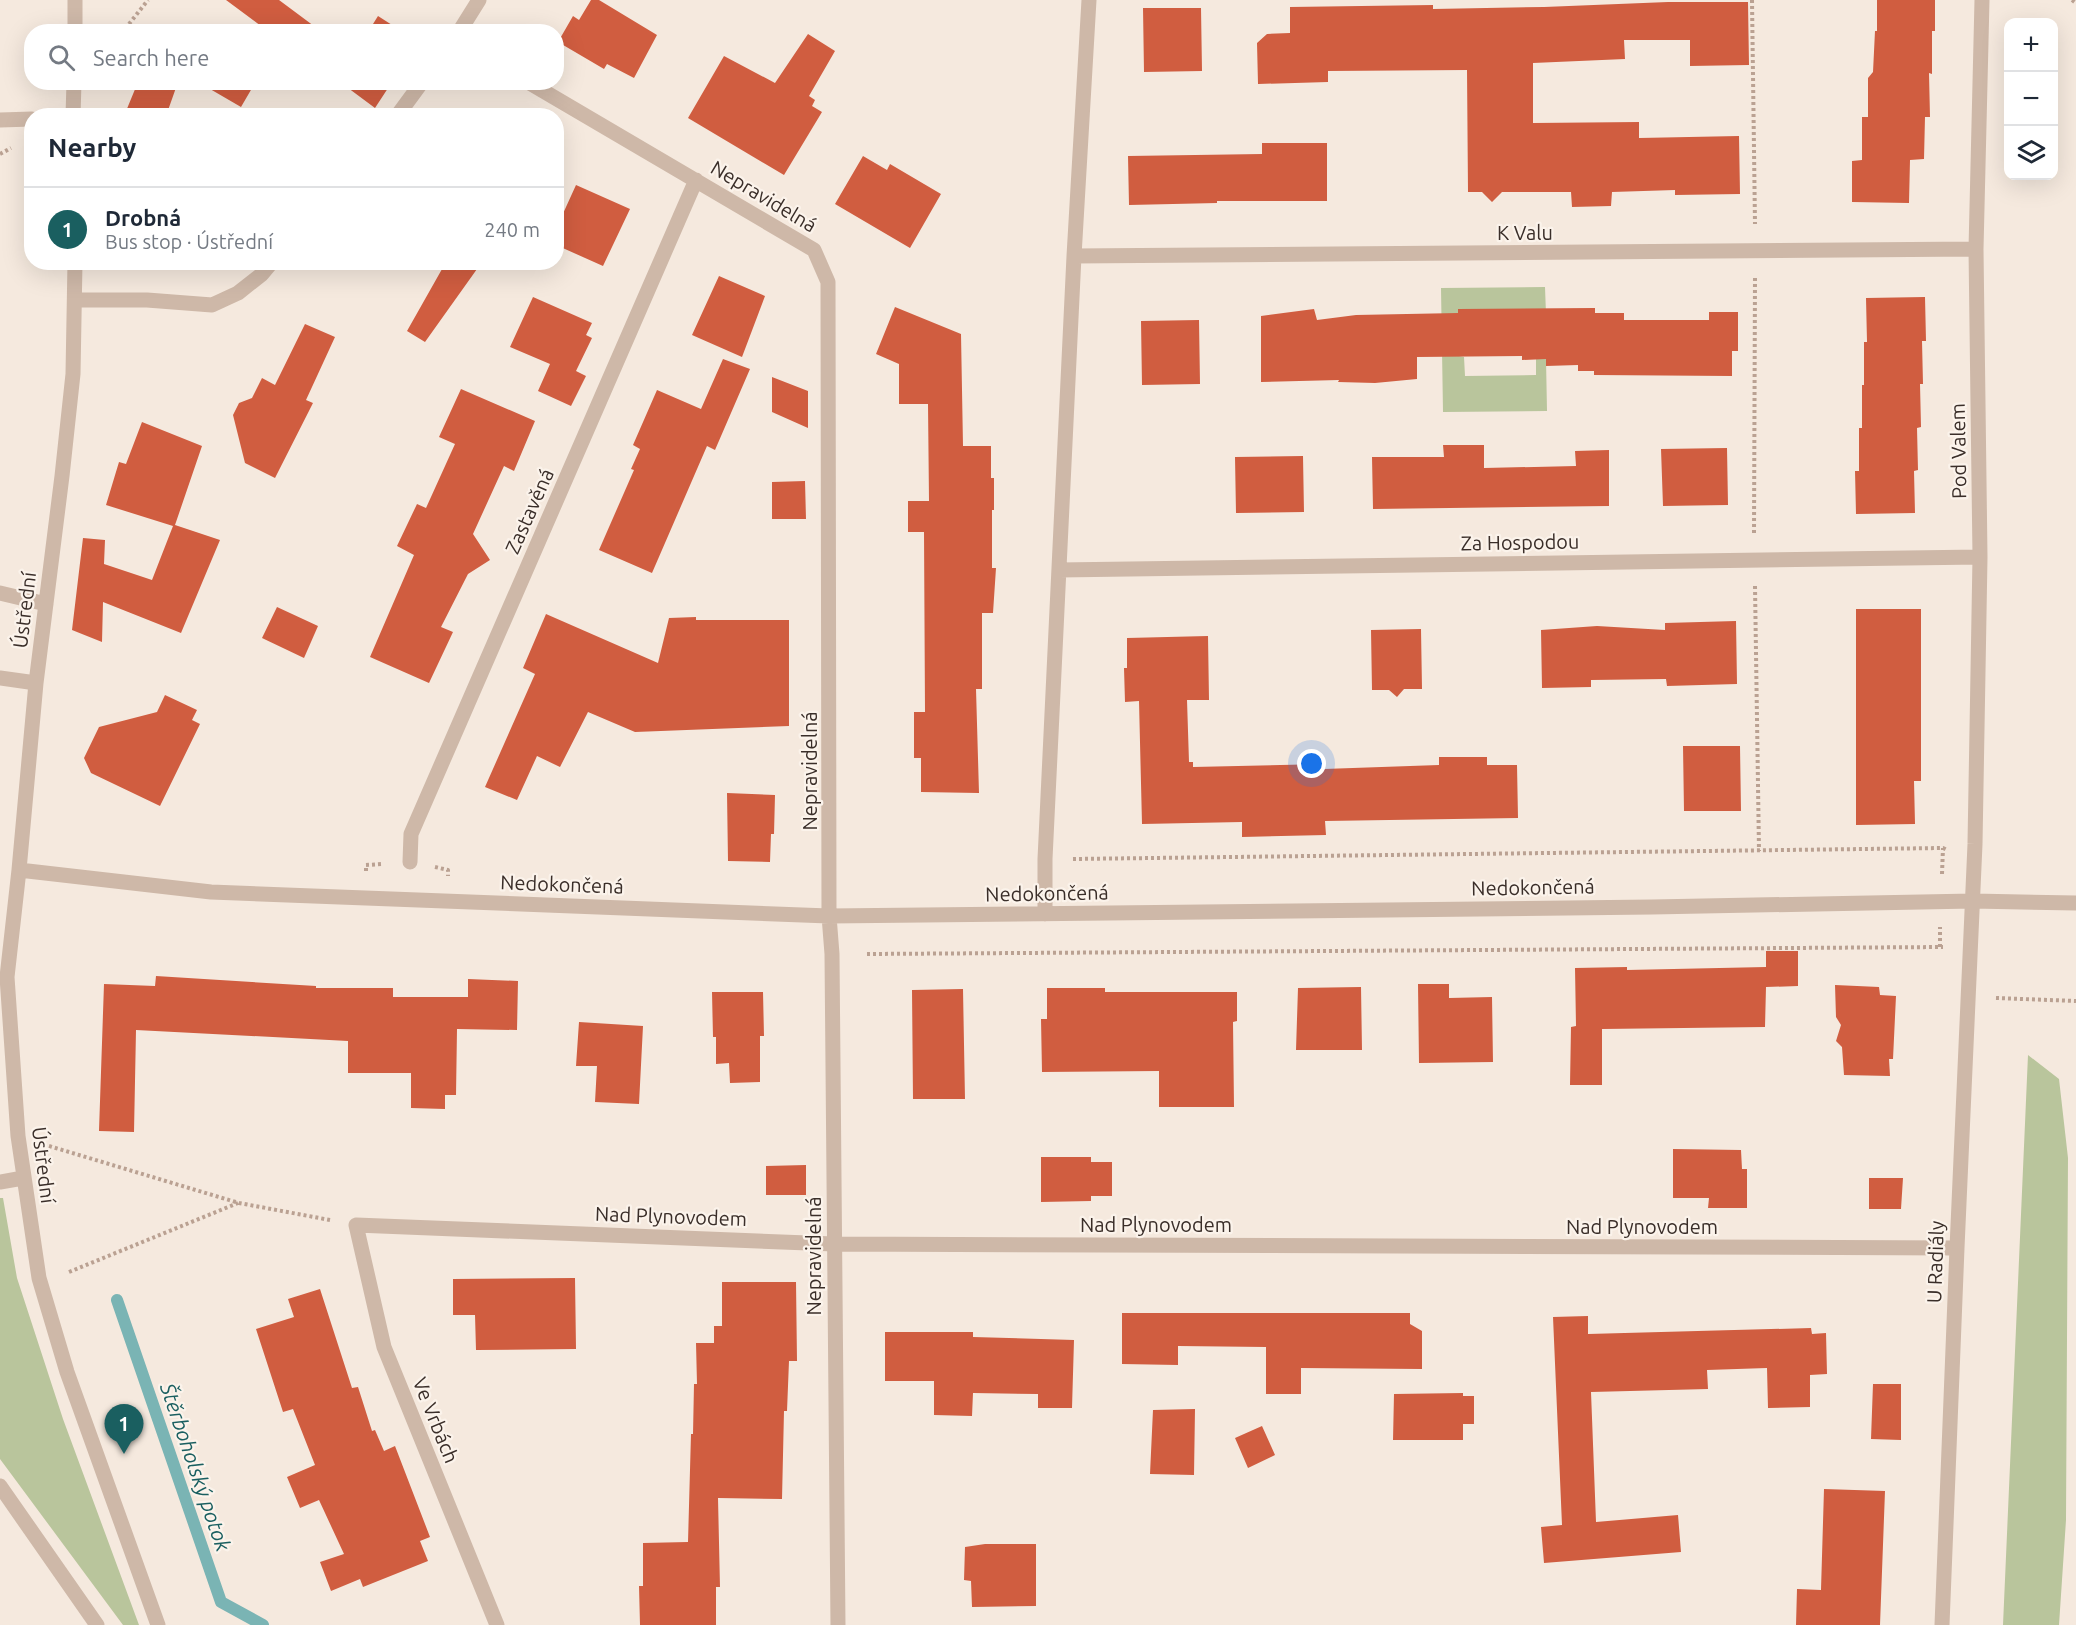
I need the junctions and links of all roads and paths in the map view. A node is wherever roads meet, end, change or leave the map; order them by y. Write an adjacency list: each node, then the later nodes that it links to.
1 (75, 0): 9 (street)
2 (148, 0): 10 (path)
3 (479, 0): 11 (street)
4 (1089, 0): 22 (street)
5 (1752, 0): 21 (path)
6 (1982, 0): 20 (street, Pod Valem)
7 (2072, 0): 8 (path)
8 (2076, 3)
9 (75, 24)
10 (129, 24)
11 (464, 24)
12 (74, 90): 15 (street)
13 (416, 90): 16 (street)
14 (542, 90): 19 (street, Nepravidelná)
15 (73, 108)
16 (403, 108)
17 (24, 119): 18 (street)
18 (0, 120)
19 (696, 180): 35 (street, Zastavěná); 41 (street, Nepravidelná)
20 (1976, 249): 21 (street, K Valu); 26 (street, Pod Valem)
21 (1755, 251): 22 (street, K Valu); 27 (path)
22 (1074, 256): 28 (street)
23 (75, 270): 25 (street, Ústřední)
24 (265, 270): 25 (street)
25 (75, 300): 30 (street, Ústřední)
26 (1980, 557): 27 (street, Za Hospodou); 36 (street, Pod Valem)
27 (1754, 560): 28 (street, Za Hospodou); 33 (path)
28 (1059, 570): 34 (street)
29 (0, 593): 30 (street)
30 (46, 604): 32 (street, Ústřední)
31 (0, 678): 32 (street)
32 (36, 683): 37 (street, Ústřední)
33 (1759, 851): 34 (path); 36 (path)
34 (1045, 859): 40 (street)
35 (410, 862)
36 (1975, 866): 38 (street, Pod Valem)
37 (19, 870): 41 (street, Nedokončená); 47 (street, Ústřední)
38 (1973, 901): 39 (street, Nedokončená); 40 (street, Nedokončená); 42 (street, U Radiály)
39 (2076, 903)
40 (1046, 914): 41 (street, Nedokončená)
41 (830, 916): 51 (street, Nepravidelná)
42 (1971, 947): 43 (path); 44 (street, U Radiály)
43 (867, 954)
44 (1968, 997): 45 (path); 52 (street, U Radiály)
45 (2076, 1001)
46 (49, 1146): 49 (path)
47 (23, 1178): 48 (street); 56 (street, Ústřední)
48 (0, 1182)
49 (239, 1203): 50 (path); 53 (path)
50 (356, 1225): 51 (street, Nad Plynovodem); 57 (street, Ve Vrbách)
51 (834, 1244): 52 (street, Nad Plynovodem); 58 (street, Nepravidelná)
52 (1957, 1248): 59 (street, U Radiály)
53 (69, 1272)
54 (0, 1486): 55 (street)
55 (97, 1625)
56 (158, 1625)
57 (497, 1625)
58 (838, 1625)
59 (1942, 1625)

